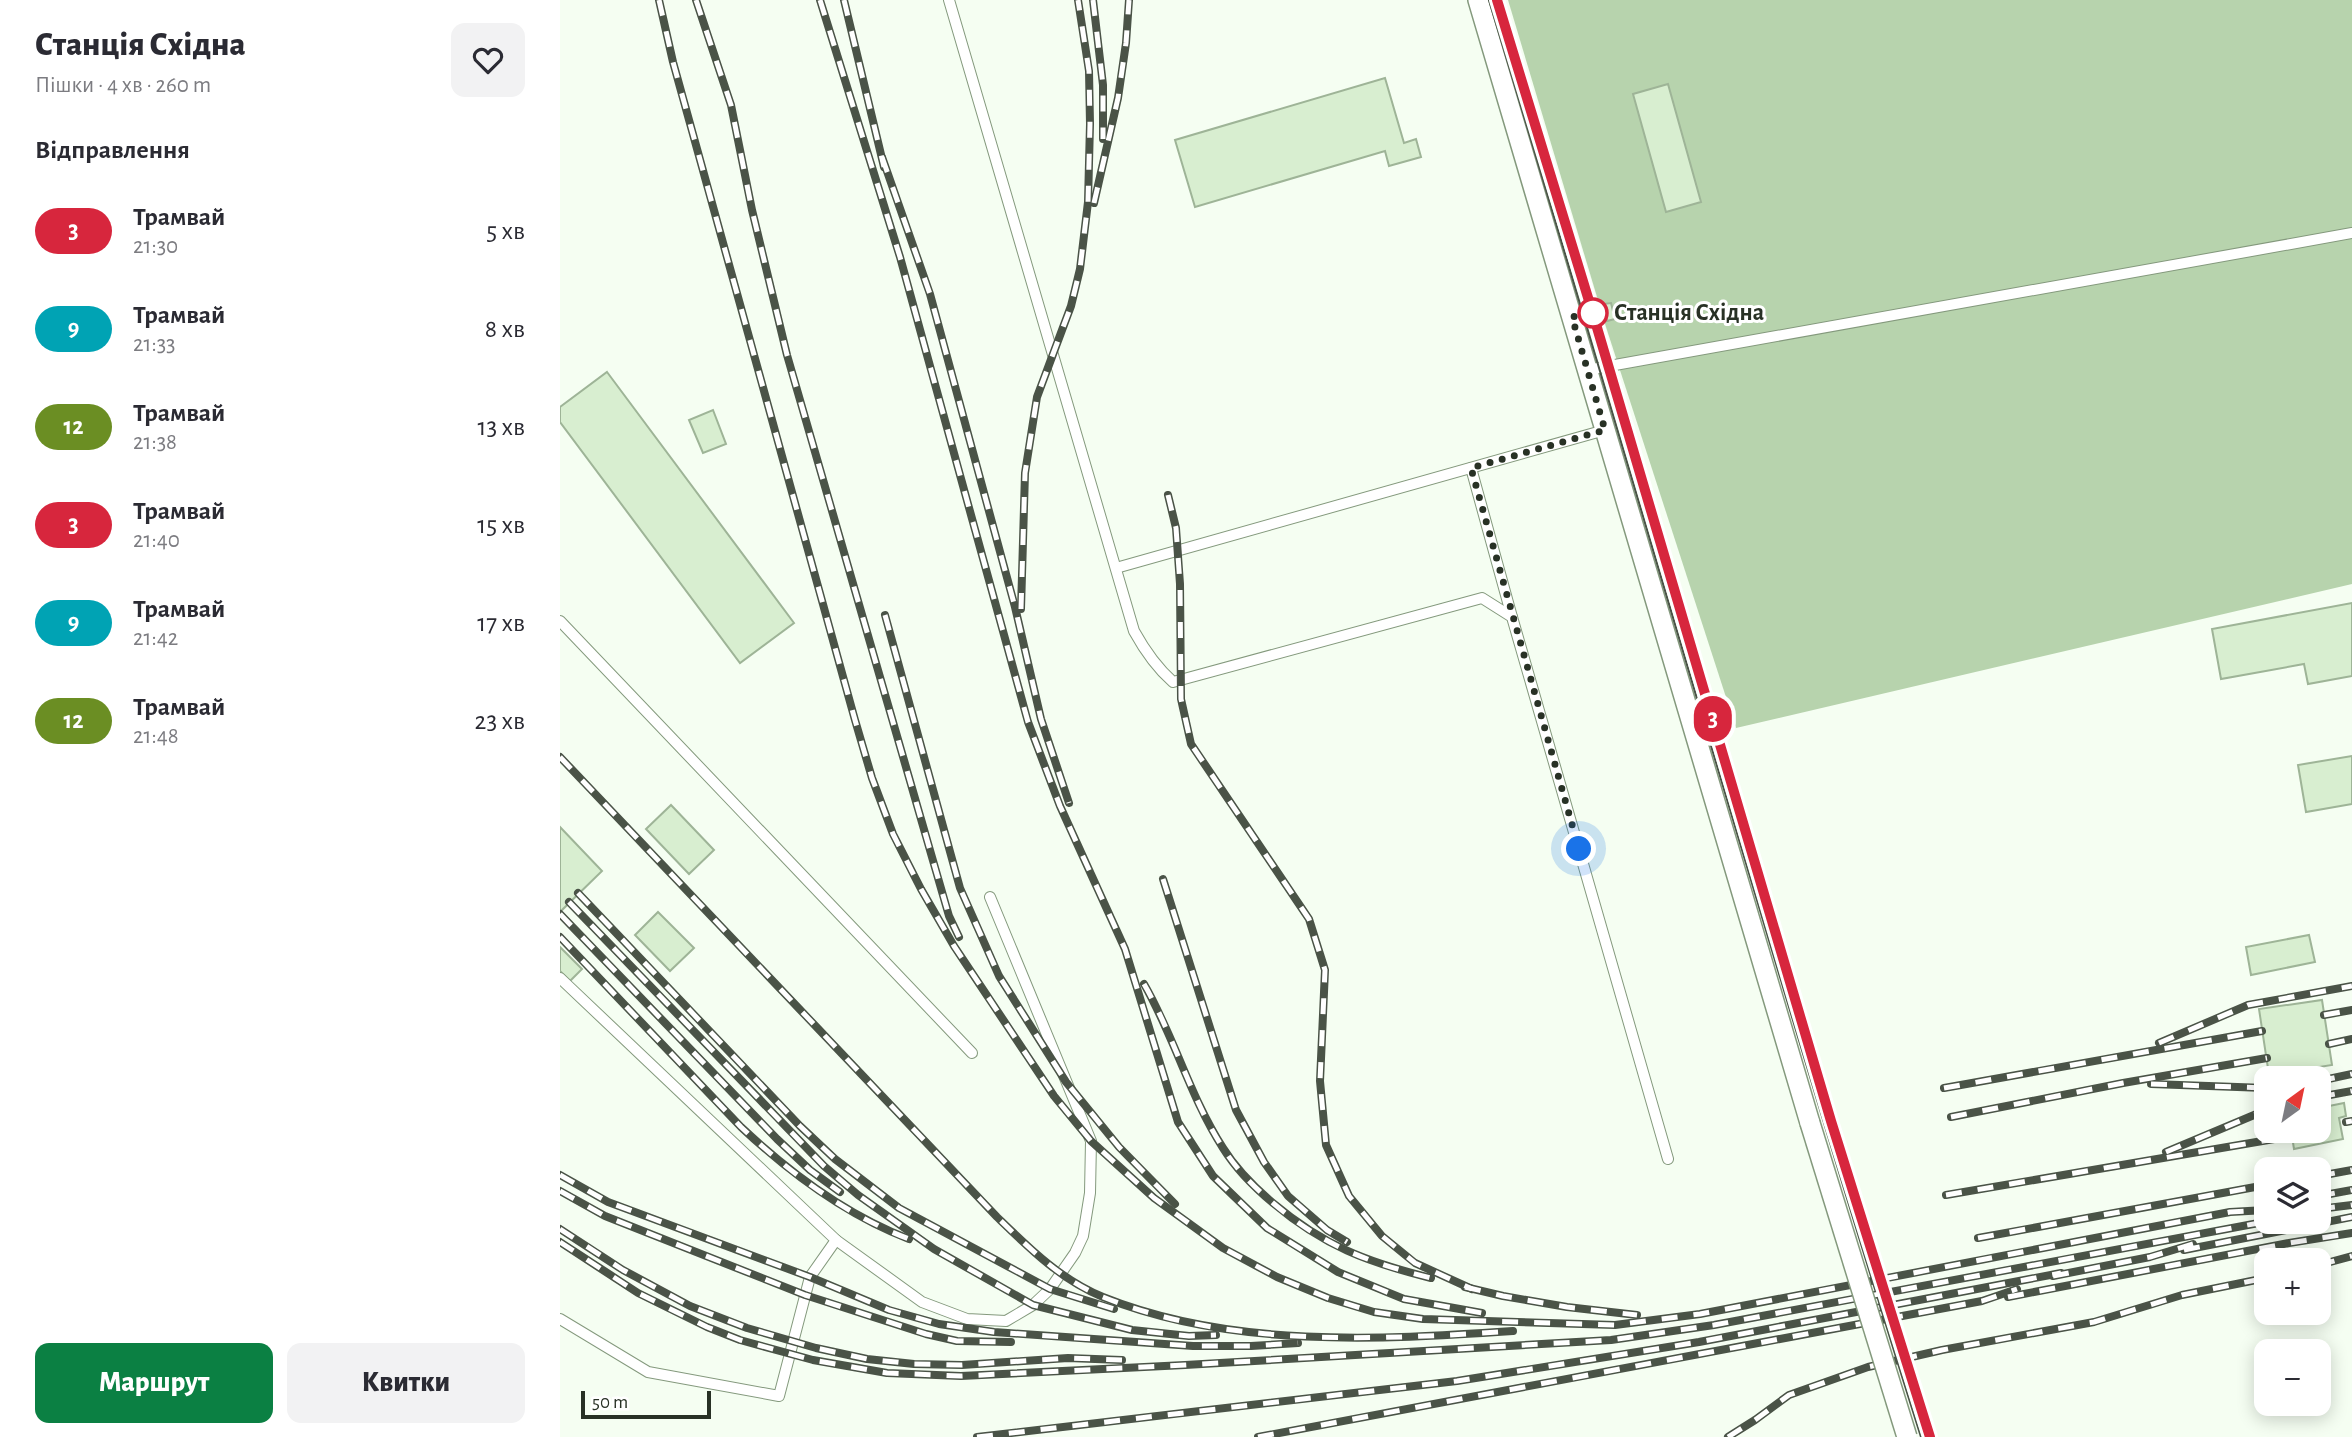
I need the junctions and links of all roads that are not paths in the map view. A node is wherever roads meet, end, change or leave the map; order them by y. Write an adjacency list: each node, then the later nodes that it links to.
1 (949, 0): 7 (lane)
2 (1478, 0): 4 (street)
3 (2352, 233): 4 (lane)
4 (1587, 370): 5 (street)
5 (1605, 430): 6 (lane); 16 (street, bridge)
6 (1471, 468): 7 (lane); 8 (lane)
7 (1115, 568): 8 (lane)
8 (1512, 617): 13 (lane)
9 (560, 621): 12 (lane)
10 (990, 897): 14 (lane)
11 (560, 978): 14 (lane)
12 (972, 1053)
13 (1668, 1159)
14 (836, 1240): 15 (lane)
15 (560, 1319)
16 (1908, 1437)

